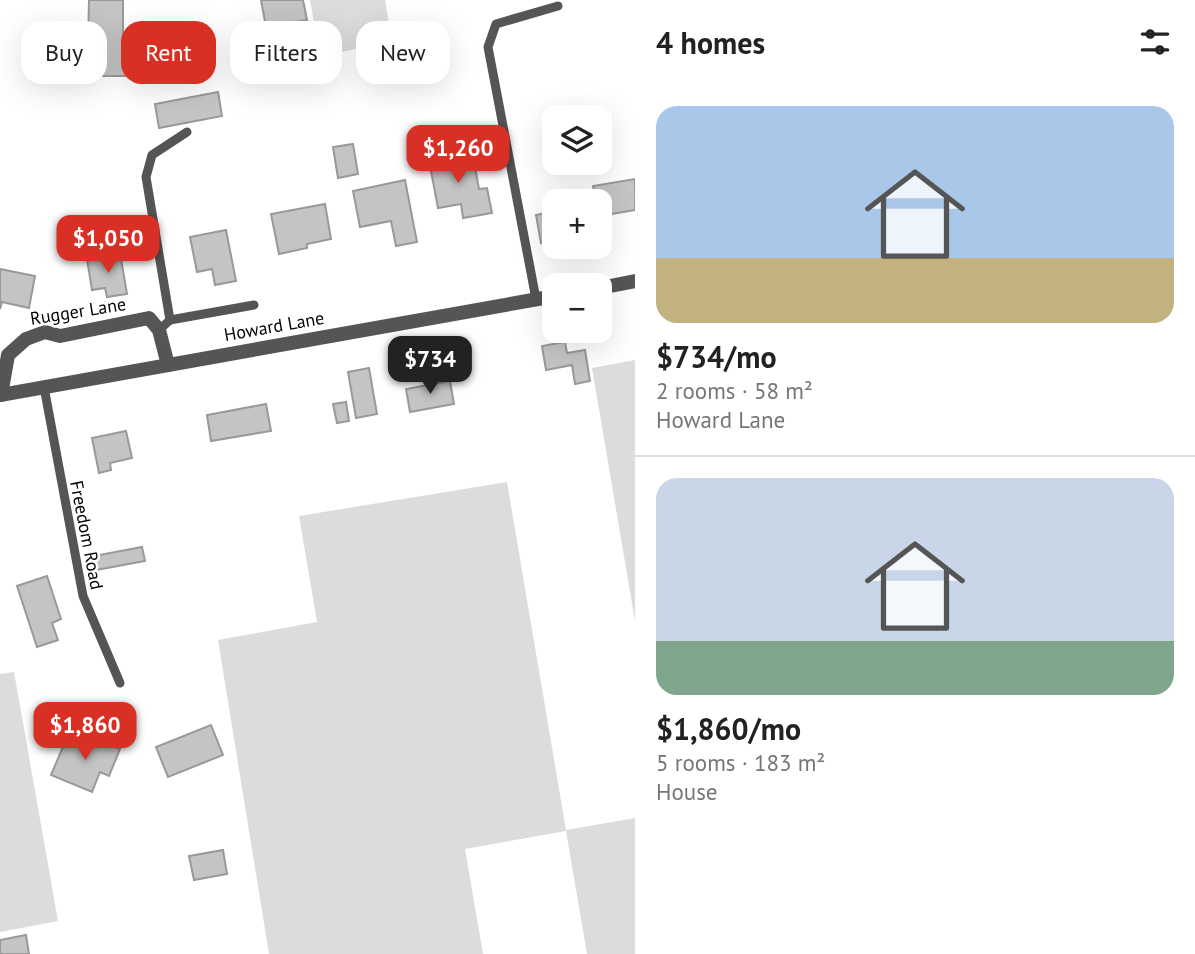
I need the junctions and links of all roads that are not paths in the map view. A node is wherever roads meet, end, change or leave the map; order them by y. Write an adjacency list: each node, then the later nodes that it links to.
1 (558, 6): 6 (lane)
2 (187, 132): 8 (lane)
3 (635, 281): 4 (street)
4 (612, 286)
5 (542, 298): 6 (street, Howard Lane)
6 (536, 299): 9 (street, Howard Lane)
7 (254, 304): 8 (lane)
8 (164, 325): 9 (street); 11 (street, Rugger Lane)
9 (168, 365): 10 (street, Howard Lane)
10 (44, 387): 11 (street, Howard Lane); 12 (lane, Freedom Road)
11 (1, 395)
12 (120, 683)

